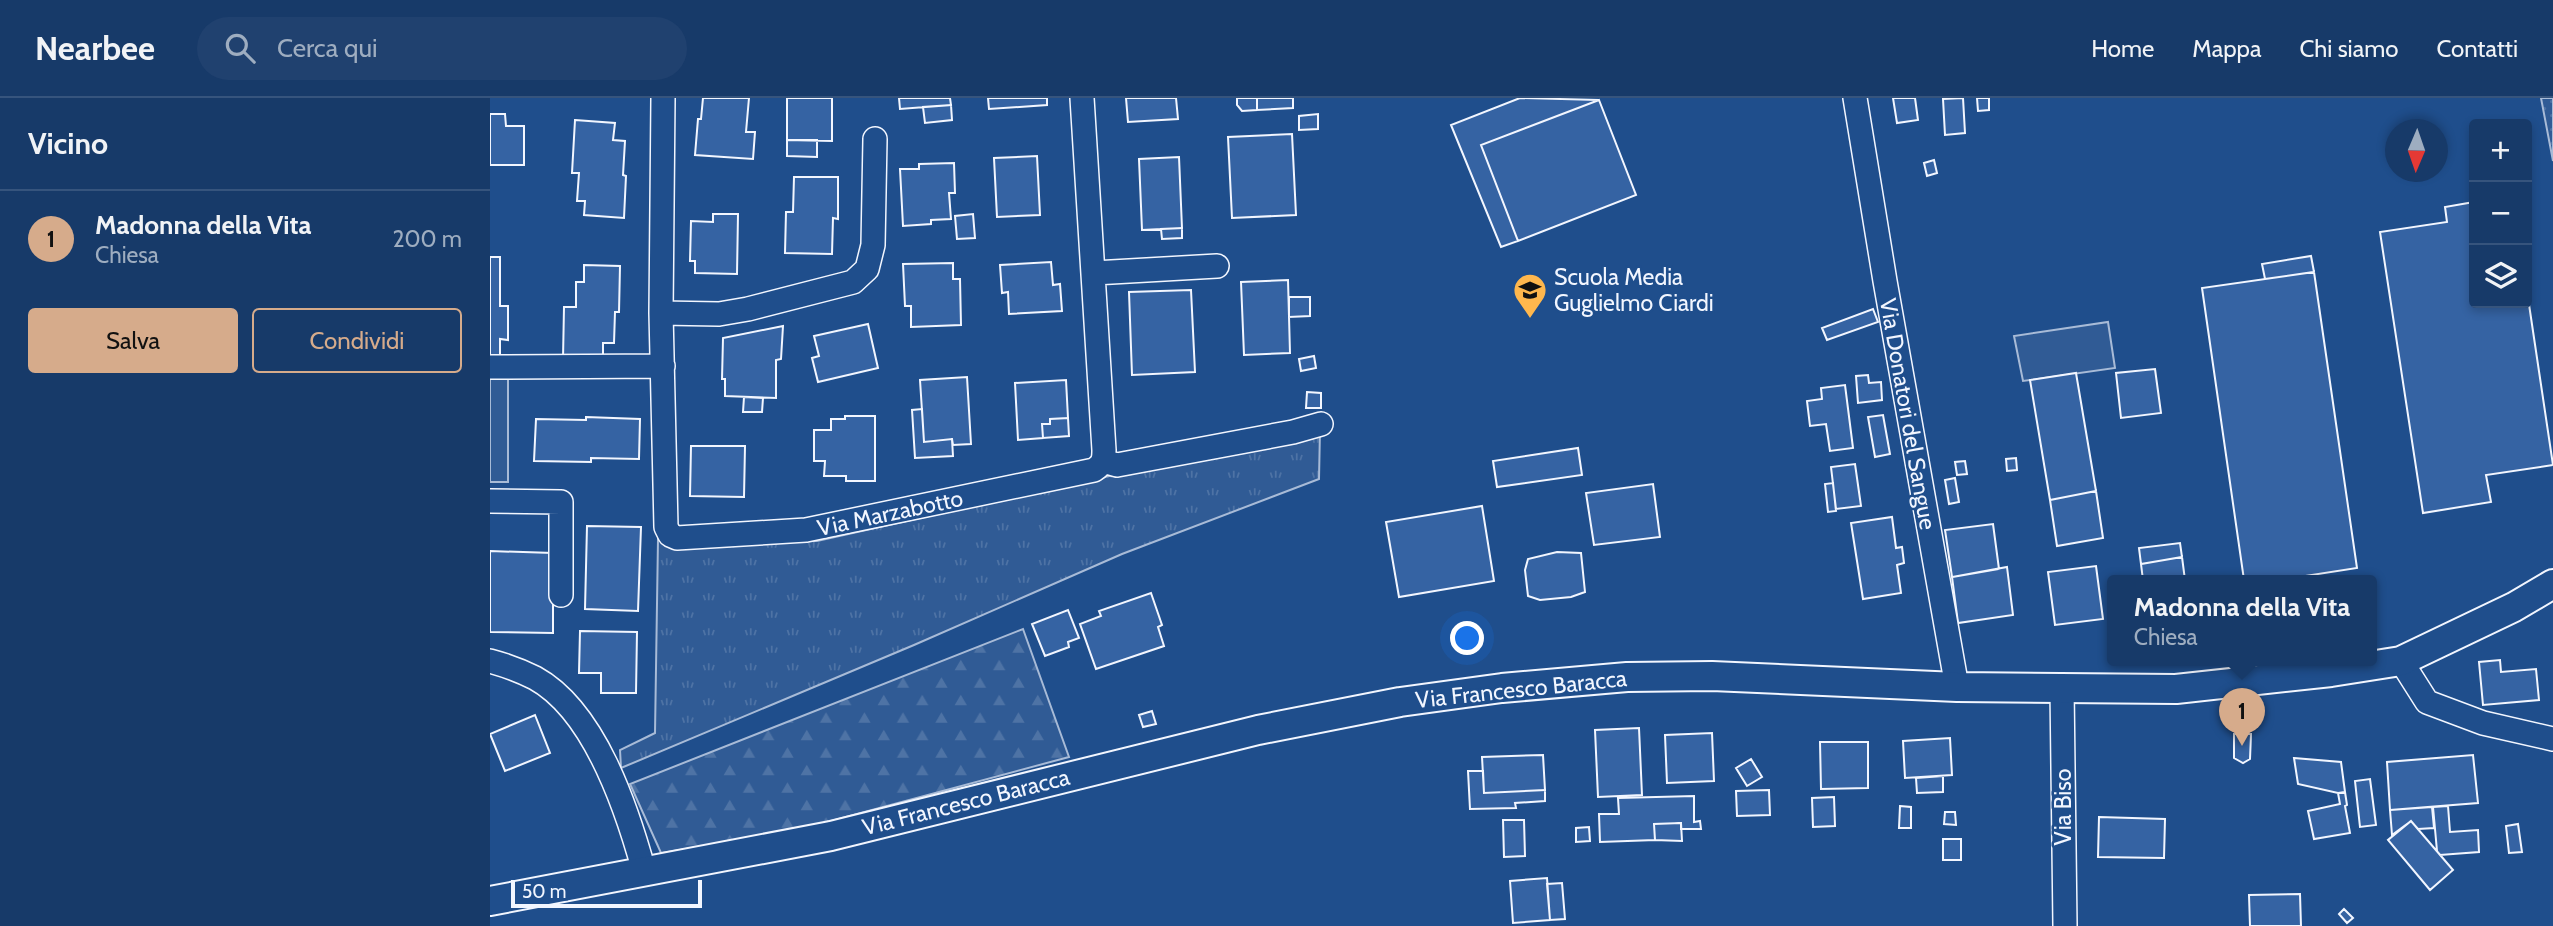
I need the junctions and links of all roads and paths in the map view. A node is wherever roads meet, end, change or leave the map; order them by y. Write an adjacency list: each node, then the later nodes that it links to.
1 (663, 98): 7 (street)
2 (1082, 98): 6 (street)
3 (1855, 98): 19 (street, Via Donatori del Sangue)
4 (875, 139): 7 (street)
5 (1217, 266): 6 (street)
6 (1094, 273): 11 (street)
7 (661, 313): 8 (street)
8 (663, 366): 9 (street); 11 (street, Via Marzabotto)
9 (490, 367)
10 (1321, 424): 11 (street, Via Marzabotto)
11 (1104, 461)
12 (490, 501): 14 (street)
13 (2553, 584): 16 (street, Via Francesco Baracca)
14 (561, 595)
15 (490, 661): 22 (street)
16 (2401, 661): 17 (street, Via Francesco Baracca); 21 (street)
17 (2377, 665)
18 (2369, 666): 20 (street, Via Francesco Baracca)
19 (1957, 687): 20 (street, Via Francesco Baracca); 22 (street, Via Francesco Baracca)
20 (2063, 688): 24 (street, Via Biso)
21 (2553, 739)
22 (644, 871): 23 (street, Via Francesco Baracca)
23 (490, 901)
24 (2065, 926)

